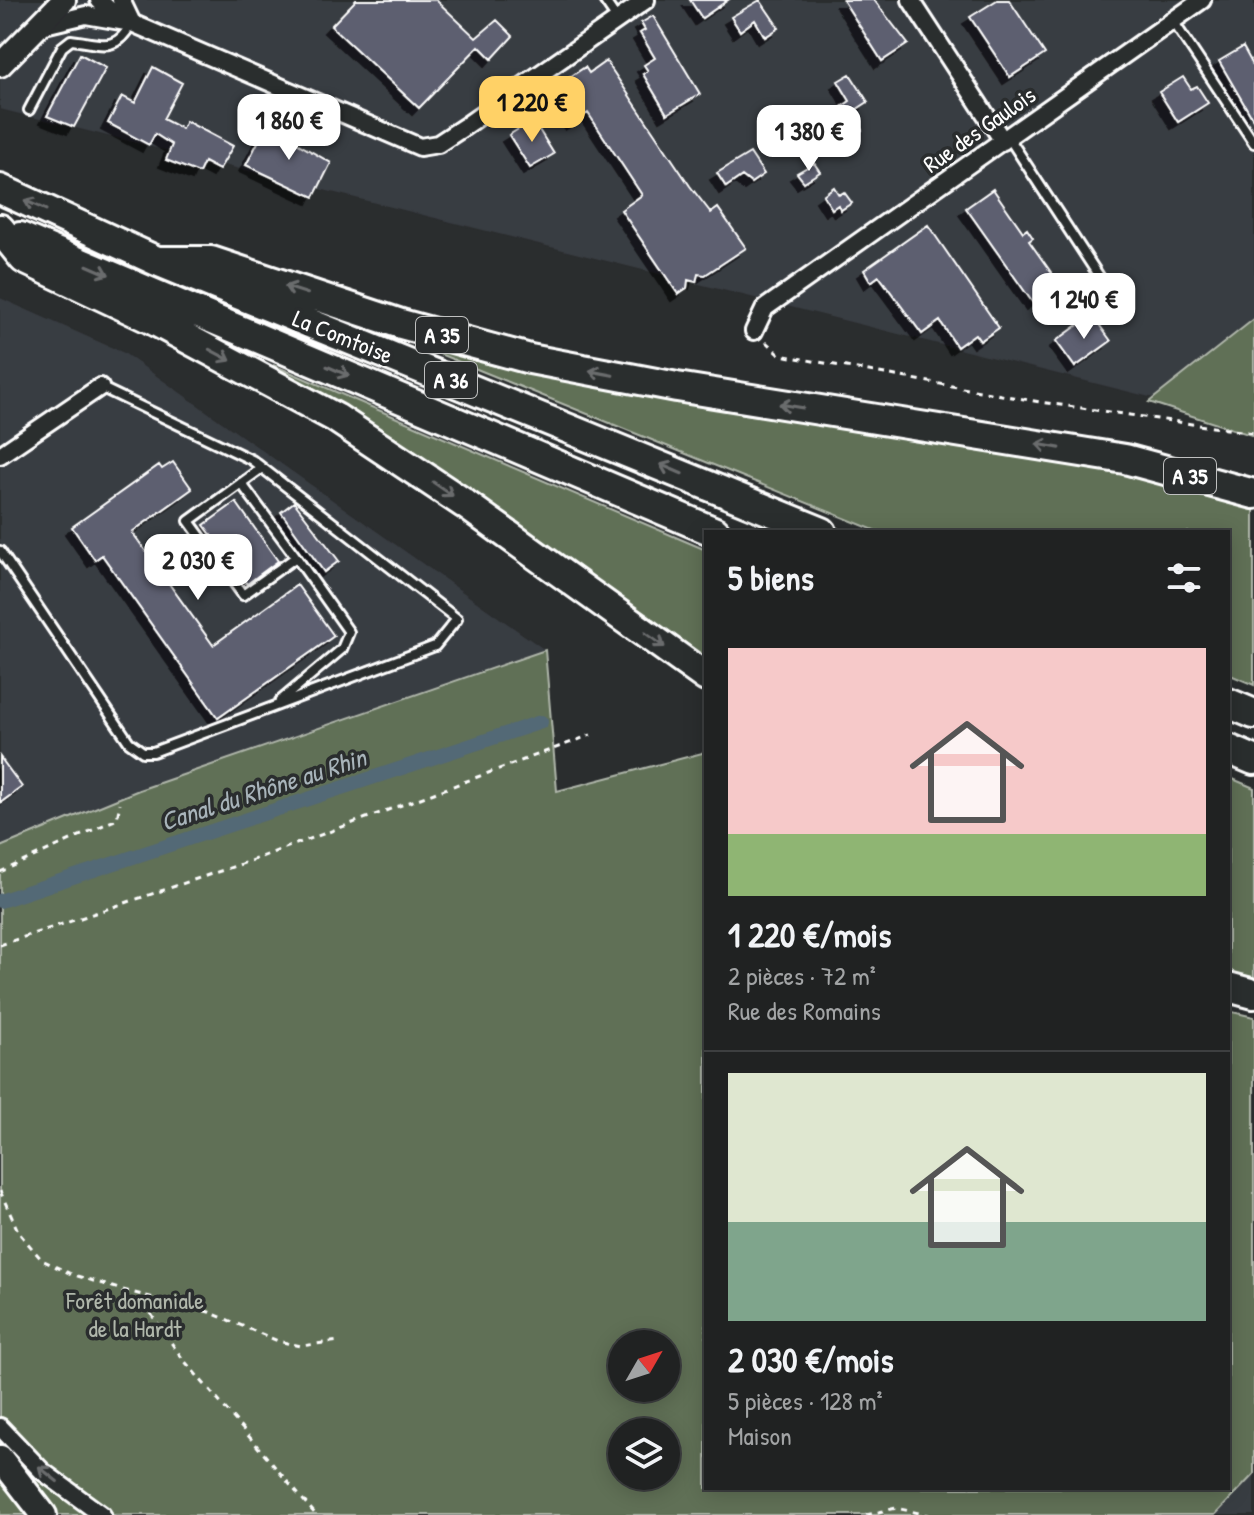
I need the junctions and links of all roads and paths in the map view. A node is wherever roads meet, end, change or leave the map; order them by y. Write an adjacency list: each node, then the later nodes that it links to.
1 (64, 0): 11 (main road)
2 (99, 0): 10 (street)
3 (121, 0): 10 (street)
4 (604, 0): 8 (lane)
5 (646, 0): 8 (street)
6 (911, 0): 14 (street)
7 (1202, 0): 9 (street, Rue des Gaulois)
8 (617, 20): 10 (street)
9 (1173, 21): 14 (street, Rue des Gaulois); 15 (lane)
10 (126, 22): 11 (street); 13 (lane)
11 (37, 27): 12 (main road)
12 (4, 52)
13 (29, 110)
14 (1006, 140): 19 (lane); 20 (street, Rue des Gaulois)
15 (1254, 143)
16 (0, 189): 18 (highway, La Comtoise / A 36, one-way to 16)
17 (0, 229): 27 (highway, La Comtoise / A 36, one-way to 27); 31 (highway, one-way to 31)
18 (157, 261): 26 (highway, A 35, one-way to 18); 28 (highway, La Comtoise / A 36, one-way to 18)
19 (1108, 290)
20 (754, 331): 22 (path)
21 (100, 387): 23 (street); 24 (lane)
22 (1254, 433)
23 (0, 455)
24 (262, 468): 25 (lane); 33 (lane)
25 (241, 483): 30 (lane); 30 (lane)
26 (1254, 494)
27 (710, 530)
28 (817, 530)
29 (0, 551): 33 (lane)
30 (296, 557): 33 (lane)
31 (704, 676)
32 (1230, 704): 34 (highway)
33 (273, 707)
34 (1254, 714)
35 (591, 735): 40 (path)
36 (1230, 750): 37 (highway)
37 (1254, 760)
38 (120, 803): 39 (path)
39 (0, 872)
40 (0, 945)
41 (1230, 988): 42 (highway)
42 (1254, 994)
43 (0, 1191): 44 (path)
44 (119, 1289): 45 (path); 52 (path)
45 (340, 1341)
46 (0, 1427): 51 (street, one-way to 46)
47 (0, 1458): 50 (main road)
48 (0, 1482): 49 (main road)
49 (25, 1515)
50 (44, 1515)
51 (102, 1515)
52 (316, 1515)
53 (866, 1515): 54 (path)
54 (928, 1515)

